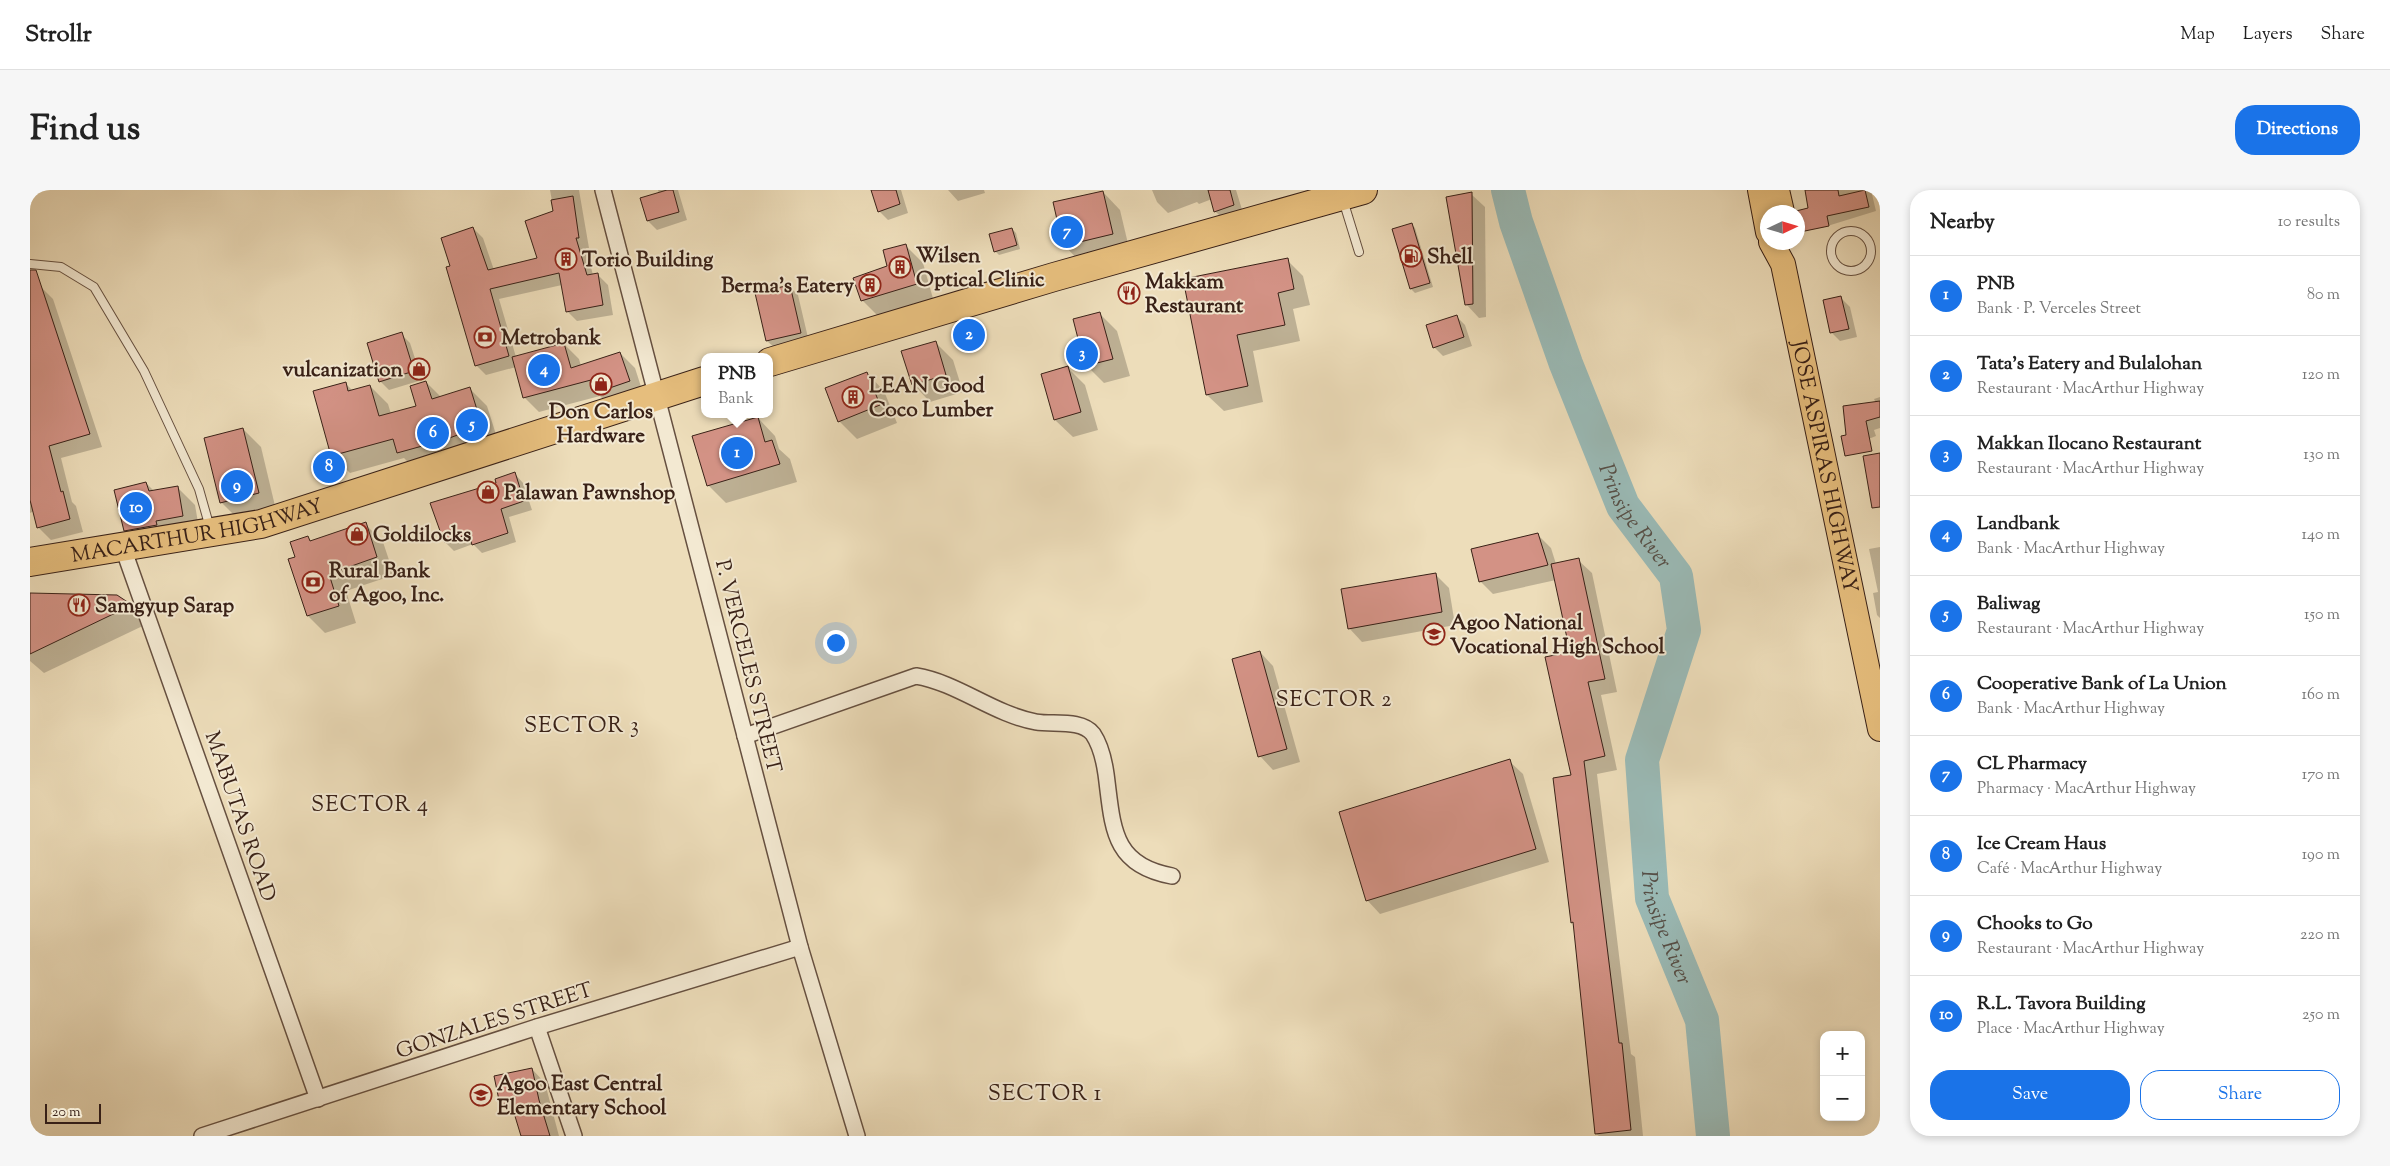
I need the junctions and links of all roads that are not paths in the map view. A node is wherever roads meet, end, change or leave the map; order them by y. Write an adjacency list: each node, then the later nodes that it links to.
1 (602, 190): 13 (street, P. VERCELES STREET)
2 (1760, 190): 5 (main road)
3 (1777, 190): 6 (main road)
4 (1353, 193): 8 (lane); 11 (highway)
5 (1763, 205)
6 (1780, 205)
7 (1849, 230): 7 (lane)
8 (1359, 252)
9 (1784, 253): 17 (main road, JOSE ASPIRAS HIGHWAY)
10 (30, 264): 14 (lane)
11 (773, 361)
12 (701, 382): 13 (highway, MACARTHUR HIGHWAY)
13 (657, 395): 14 (highway, MACARTHUR HIGHWAY); 18 (street, P. VERCELES STREET)
14 (212, 532): 15 (highway, MACARTHUR HIGHWAY)
15 (123, 548): 16 (highway, MACARTHUR HIGHWAY); 22 (street, MABUTAS ROAD)
16 (30, 562)
17 (1880, 730)
18 (744, 736): 19 (street); 20 (street, P. VERCELES STREET)
19 (1172, 876)
20 (800, 947): 21 (street, GONZALES STREET); 25 (street, P. VERCELES STREET)
21 (537, 1027): 22 (street, GONZALES STREET); 24 (street)
22 (318, 1099): 23 (street, GONZALES STREET)
23 (202, 1136)
24 (574, 1136)
25 (857, 1136)

